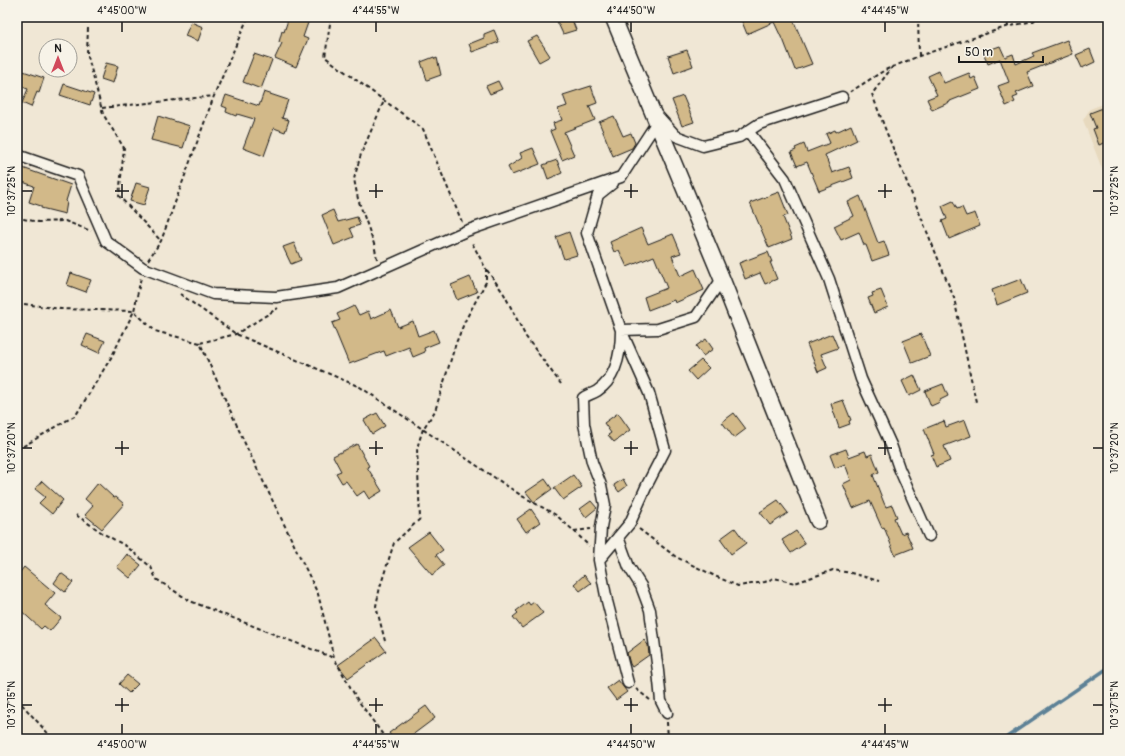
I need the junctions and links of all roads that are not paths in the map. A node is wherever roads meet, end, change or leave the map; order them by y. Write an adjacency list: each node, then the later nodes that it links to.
1 (613, 17): 3 (street)
2 (842, 97): 5 (street)
3 (651, 108): 4 (street); 5 (street)
4 (657, 122): 7 (street); 8 (street)
5 (748, 131): 11 (street)
6 (17, 155): 7 (street)
7 (621, 177): 9 (street)
8 (722, 279): 9 (street); 10 (street)
9 (621, 330): 12 (street); 13 (street)
10 (818, 521)
11 (929, 536)
12 (618, 537): 13 (street); 15 (street)
13 (599, 560): 14 (street)
14 (628, 683)
15 (667, 713)

